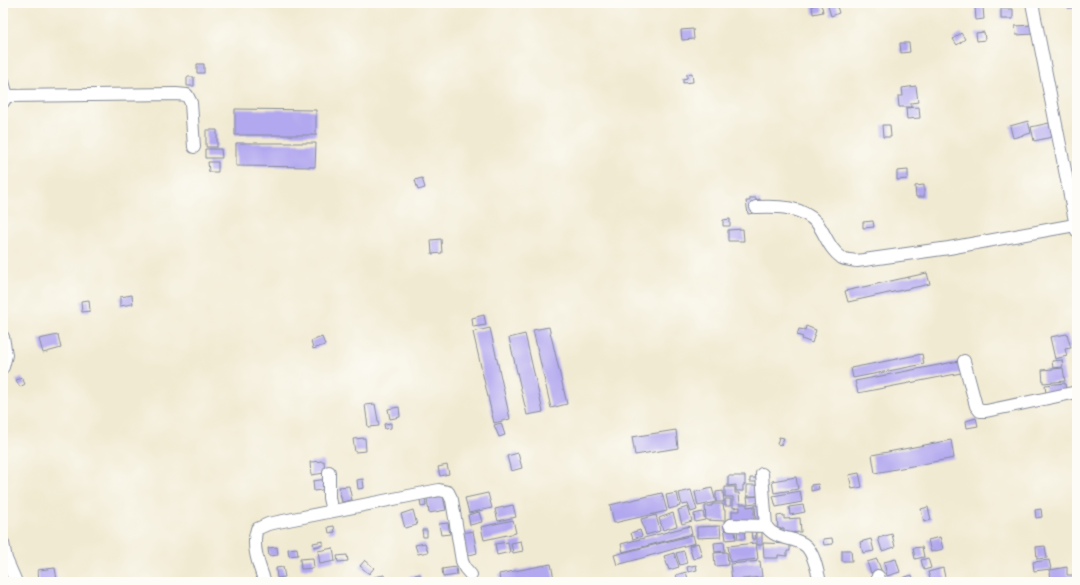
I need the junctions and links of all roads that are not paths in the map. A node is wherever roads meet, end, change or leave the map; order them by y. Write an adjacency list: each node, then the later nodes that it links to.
1 (1032, 3): 6 (street)
2 (3, 82): 3 (street)
3 (5, 99): 4 (street)
4 (194, 147)
5 (756, 206): 6 (street)
6 (1076, 229)
7 (3, 337): 9 (street)
8 (964, 361): 10 (street)
9 (3, 367)
10 (1077, 392)
11 (329, 472): 13 (street)
12 (762, 474): 15 (street)
13 (332, 511): 17 (street); 19 (street)
14 (730, 525): 15 (street)
15 (766, 526): 20 (street)
16 (3, 543): 18 (street)
17 (471, 575)
18 (16, 582)
19 (265, 582)
20 (820, 582)

